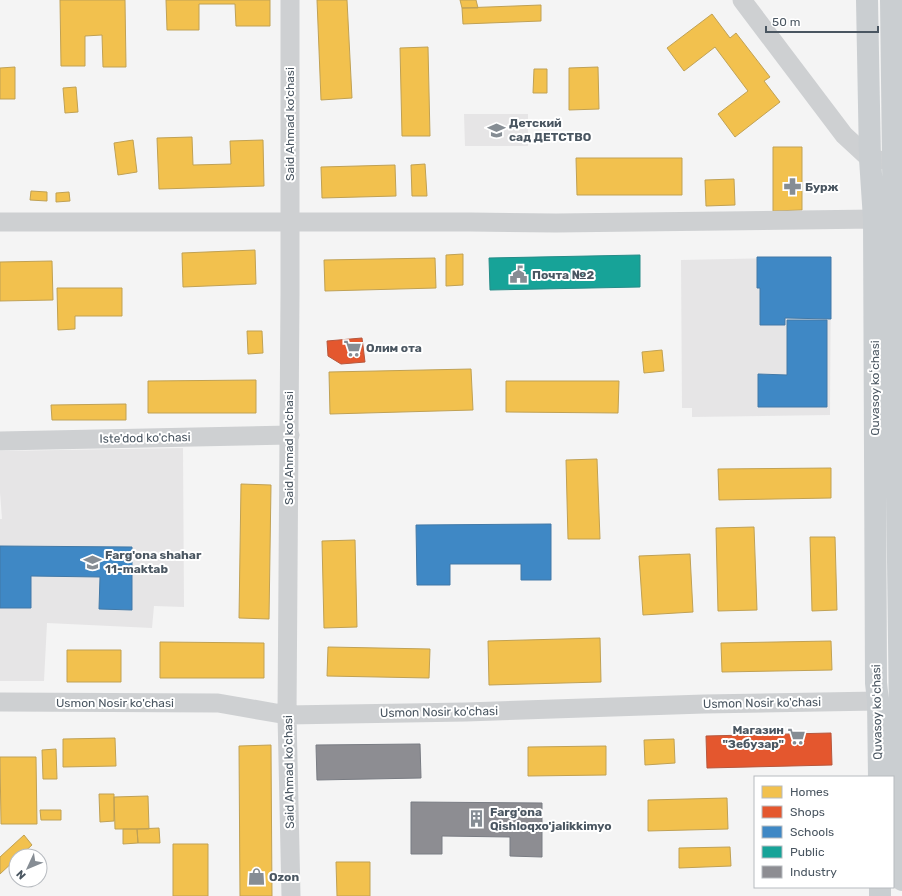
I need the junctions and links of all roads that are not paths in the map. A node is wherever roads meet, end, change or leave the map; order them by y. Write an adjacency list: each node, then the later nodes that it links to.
1 (290, 0): 9 (street, Said Ahmad ko'chasi)
2 (742, 0): 5 (street)
3 (867, 0): 5 (main road, Quvasoy koʻchasi)
4 (891, 0): 6 (main road, Quvasoy koʻchasi)
5 (870, 160): 6 (street); 7 (main road, Quvasoy koʻchasi)
6 (893, 161): 10 (main road, Quvasoy koʻchasi)
7 (874, 220): 9 (street); 10 (street); 14 (main road, Quvasoy koʻchasi)
8 (0, 222): 9 (street)
9 (290, 222): 11 (street, Said Ahmad ko'chasi)
10 (898, 237): 13 (main road, Quvasoy koʻchasi)
11 (290, 435): 12 (street, Iste'dod ko'chasi); 16 (street, Said Ahmad ko'chasi)
12 (0, 441)
13 (901, 685): 18 (main road, Quvasoy koʻchasi)
14 (878, 701): 16 (street, Usmon Nosir ko'chasi); 17 (main road, Quvasoy koʻchasi)
15 (0, 702): 16 (street, Usmon Nosir ko'chasi)
16 (287, 715): 19 (street, Said Ahmad ko'chasi)
17 (879, 776)
18 (902, 880)
19 (291, 896)

